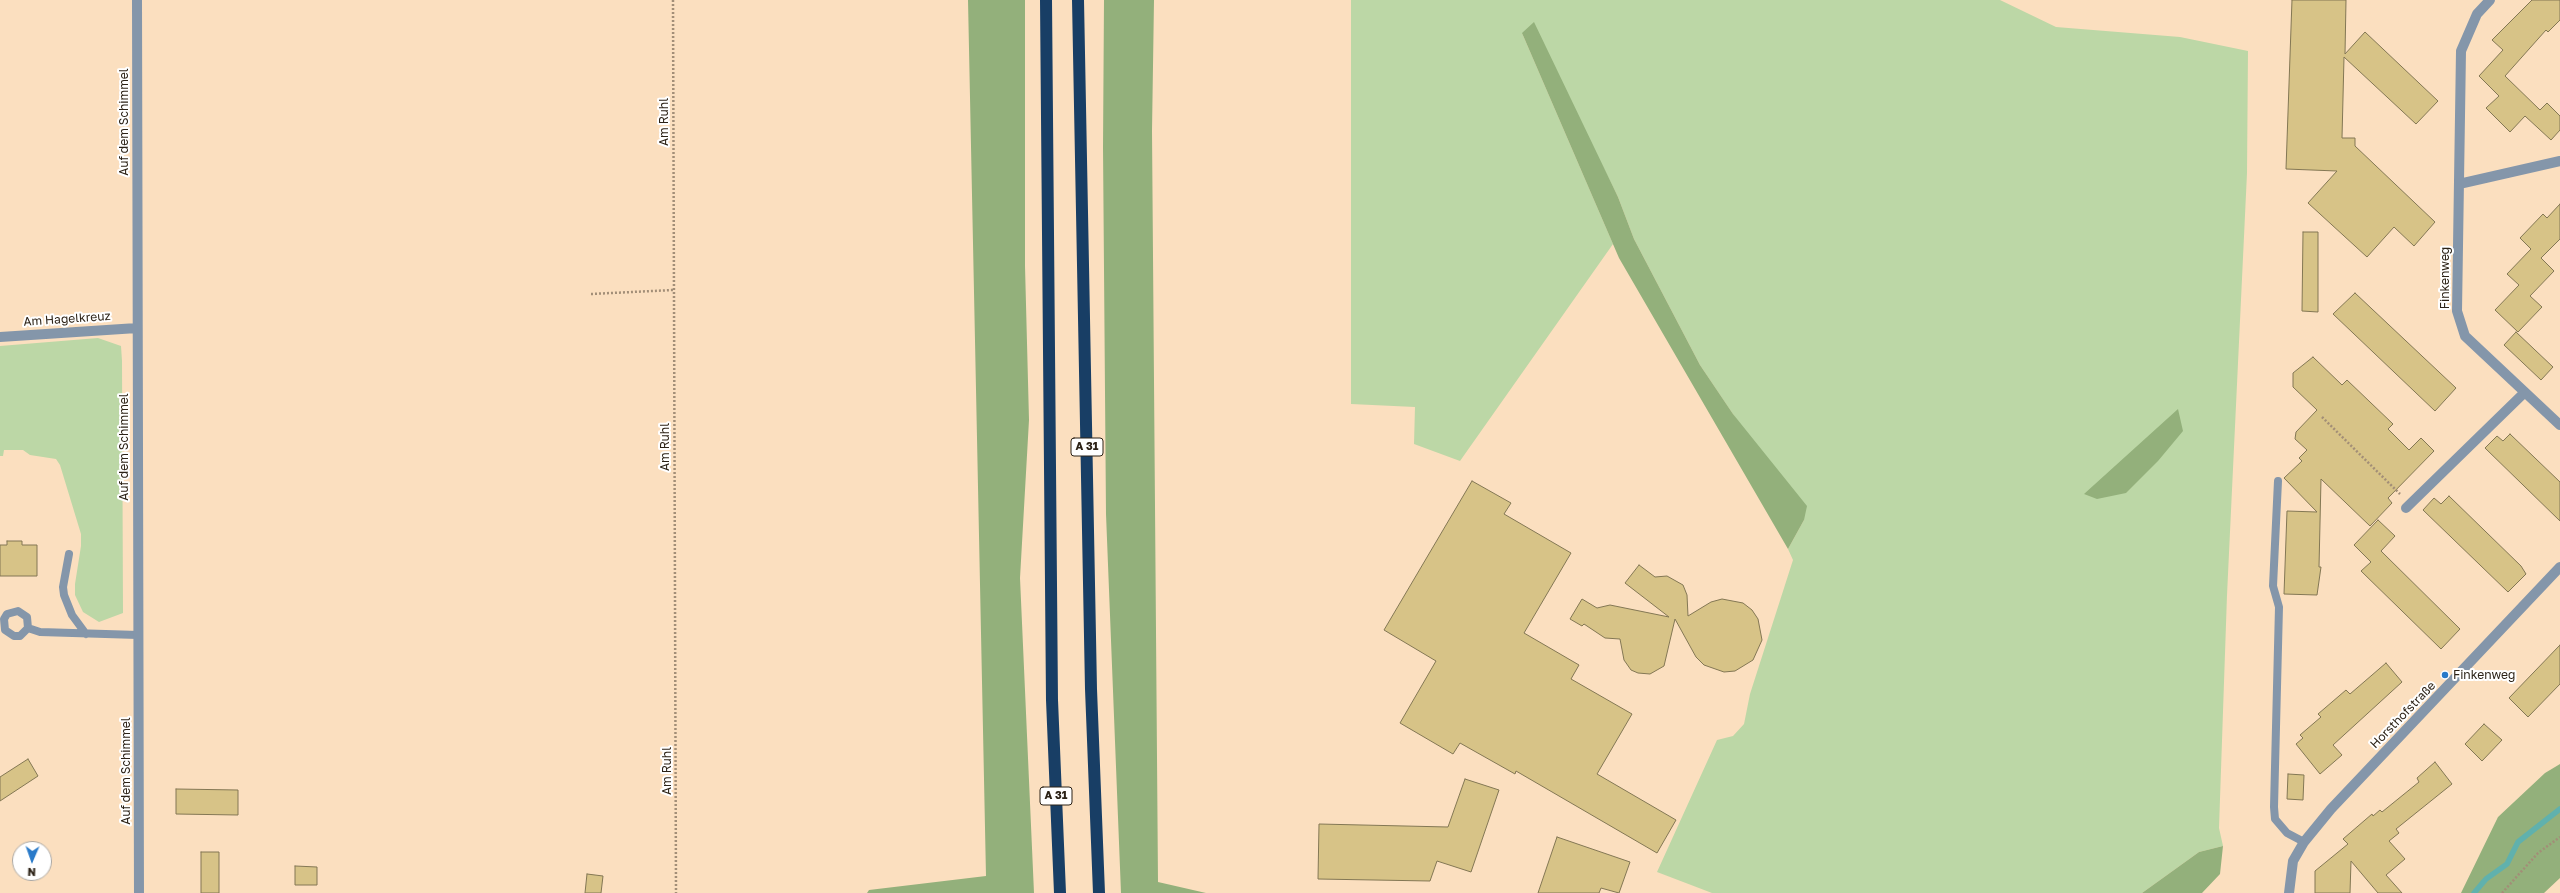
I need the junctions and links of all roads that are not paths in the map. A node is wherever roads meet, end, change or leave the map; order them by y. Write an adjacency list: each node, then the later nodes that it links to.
1 (137, 0): 7 (street, Auf dem Schimmel)
2 (1046, 0): 20 (highway, A 31)
3 (1078, 0): 21 (highway, A 31)
4 (2490, 0): 6 (street, Finkenweg)
5 (2560, 161): 6 (street)
6 (2459, 184): 9 (street, Finkenweg)
7 (137, 328): 8 (street, Am Hagelkreuz); 17 (street, Auf dem Schimmel)
8 (0, 337)
9 (2524, 393): 10 (street, Finkenweg); 12 (street)
10 (2560, 425)
11 (2278, 481): 18 (lane)
12 (2408, 506)
13 (69, 554): 16 (lane)
14 (2560, 567): 18 (street, Horsthofstraße)
15 (28, 628): 16 (lane)
16 (86, 634): 17 (lane)
17 (138, 635): 19 (street, Auf dem Schimmel)
18 (2304, 842): 22 (street, Horsthofstraße)
19 (139, 893)
20 (1060, 893)
21 (1099, 893)
22 (2289, 893)

